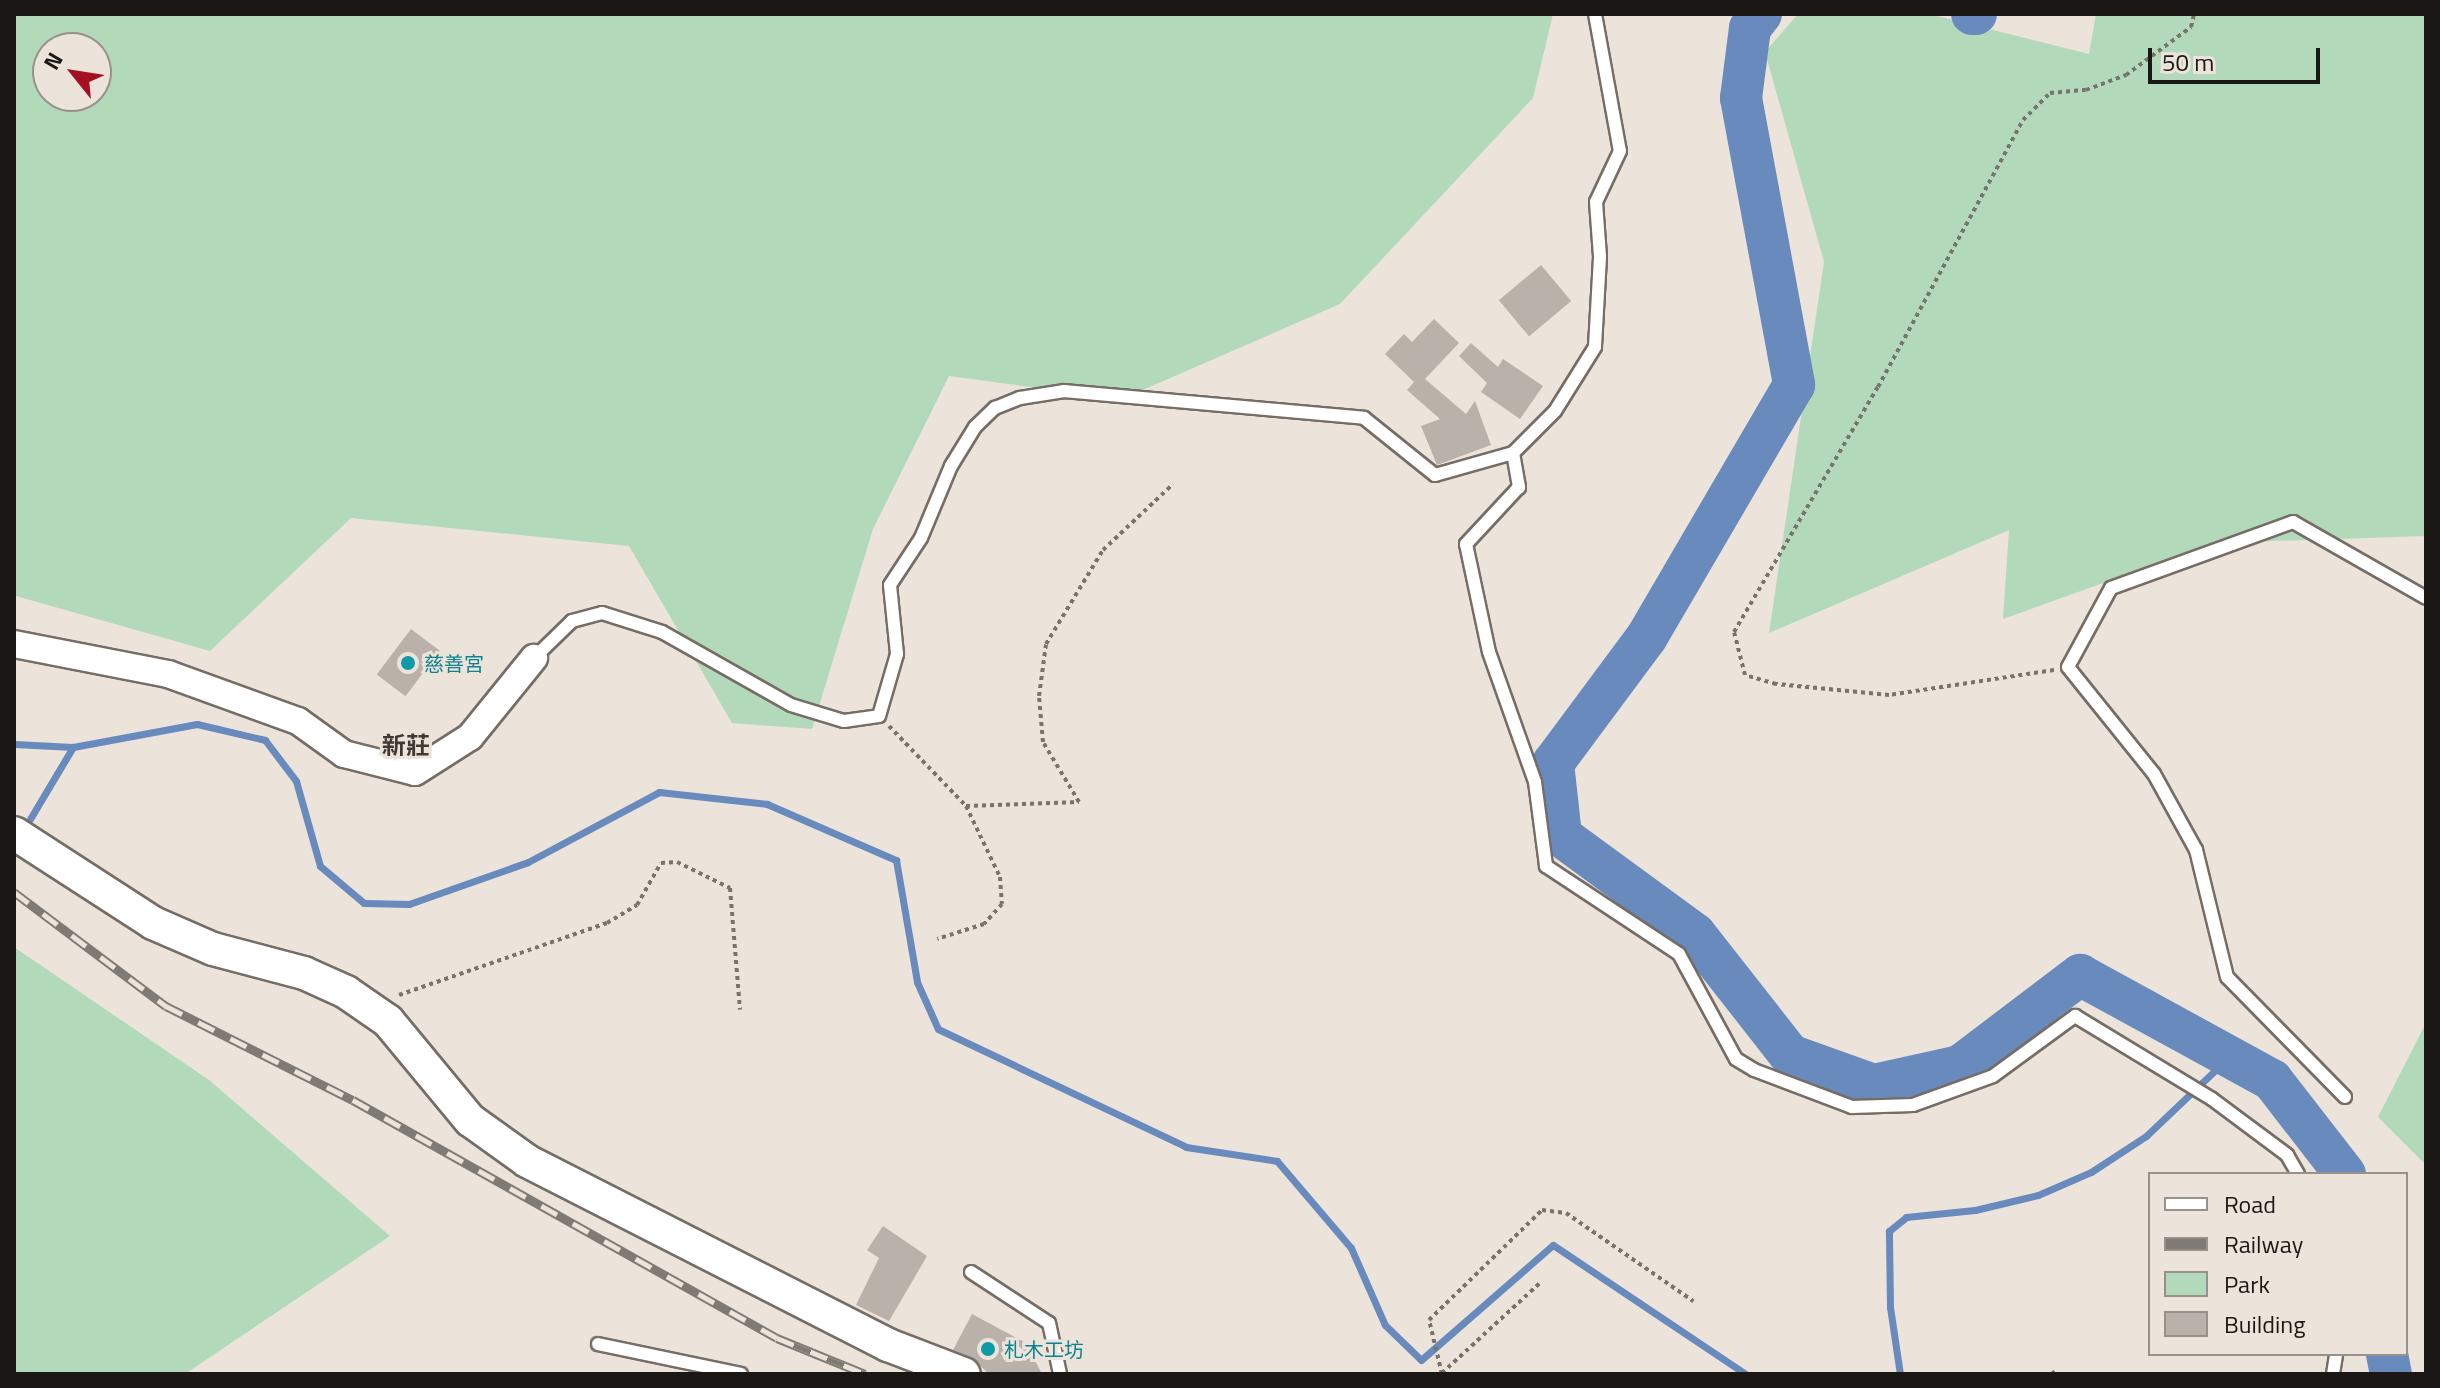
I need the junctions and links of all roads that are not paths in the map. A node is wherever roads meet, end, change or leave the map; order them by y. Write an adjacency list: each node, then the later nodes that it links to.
1 (1595, 14): 2 (lane)
2 (1513, 453): 5 (lane); 8 (lane)
3 (2426, 598): 7 (lane)
4 (14, 644): 5 (street)
5 (534, 658)
6 (14, 833): 12 (street)
7 (2345, 1097)
8 (2297, 1172)
9 (971, 1272): 13 (lane)
10 (598, 1344): 11 (lane)
11 (741, 1374)
12 (964, 1374)
13 (1060, 1374)

